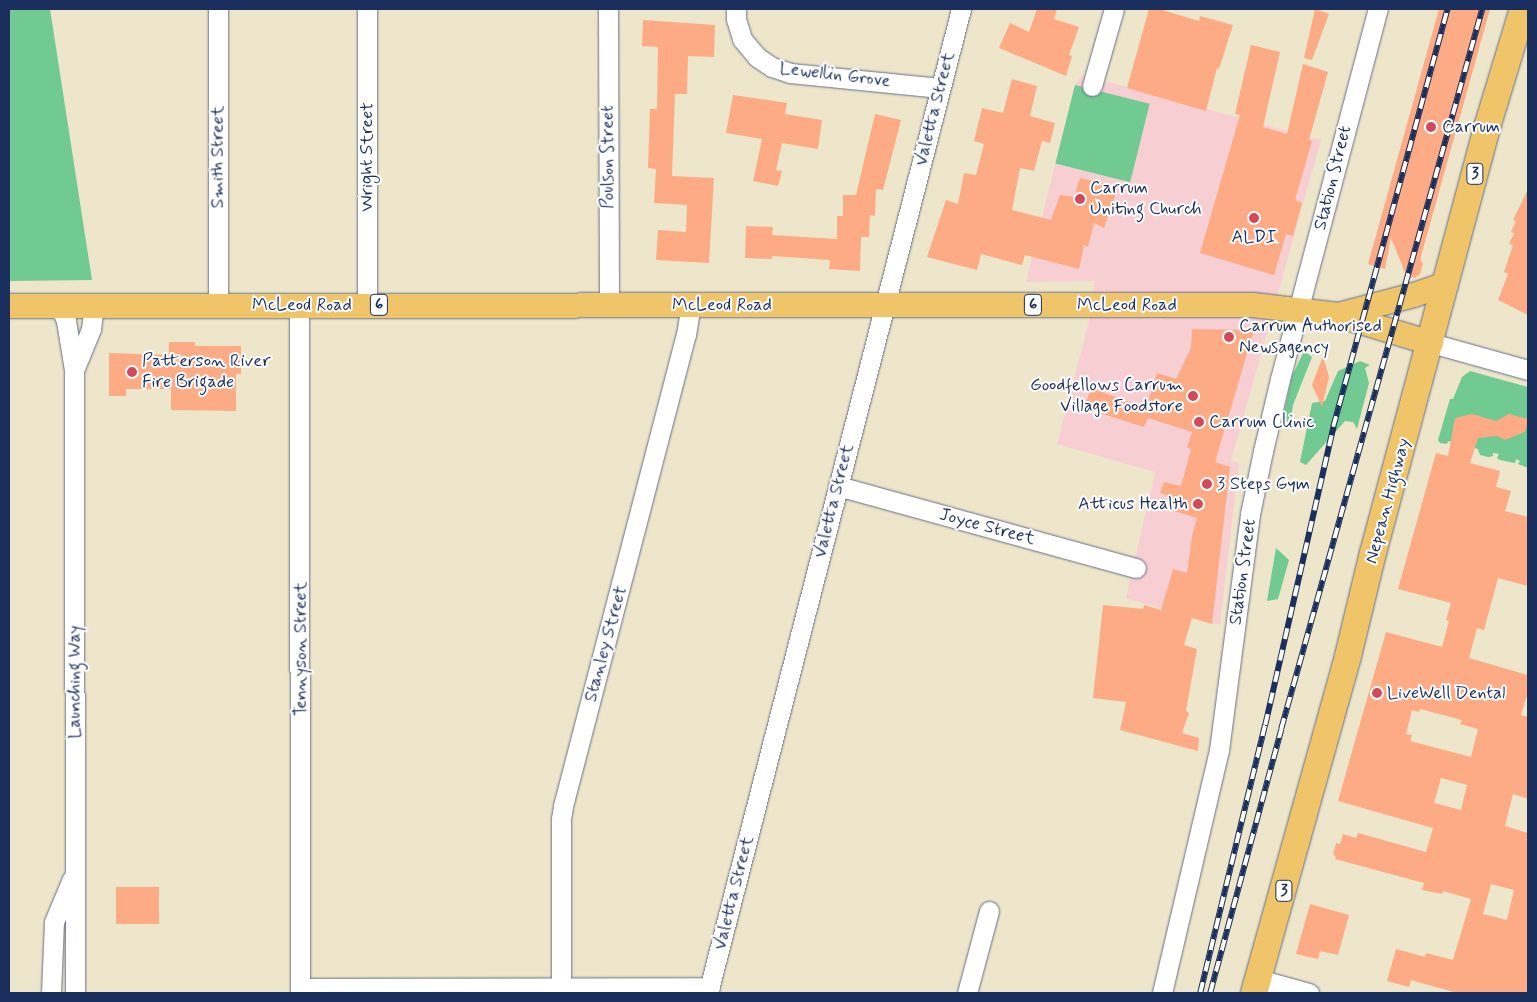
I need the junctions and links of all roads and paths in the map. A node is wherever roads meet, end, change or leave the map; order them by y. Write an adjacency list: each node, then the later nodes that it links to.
1 (218, 9): 13 (street, Smith Street)
2 (367, 9): 15 (street, Wright Street)
3 (608, 9): 16 (street, Poulson Street)
4 (736, 9): 10 (street, Lewellin Grove)
5 (961, 9): 10 (street, Valetta Street)
6 (1114, 9): 9 (street)
7 (1378, 9): 21 (street, Station Street)
8 (1523, 9): 11 (highway, Nepean Highway / 3)
9 (1092, 86)
10 (940, 88): 18 (street, Valetta Street)
11 (1446, 284): 22 (main road); 23 (highway, Nepean Highway / 3)
12 (94, 305): 13 (main road, McLeod Road / 6); 20 (main road, McLeod Road / 6); 24 (street, Launching Way)
13 (218, 305): 14 (main road, McLeod Road / 6)
14 (299, 305): 15 (main road, McLeod Road / 6); 33 (street, Tennyson Street)
15 (367, 305): 16 (main road, McLeod Road / 6)
16 (609, 305): 17 (main road, McLeod Road / 6)
17 (691, 305): 18 (main road, McLeod Road / 6); 31 (street, Stanley Street)
18 (884, 305): 21 (main road, McLeod Road / 6); 26 (street, Valetta Street)
19 (18, 306): 20 (main road, McLeod Road / 6)
20 (54, 306): 24 (street, Launching Way)
21 (1299, 309): 22 (main road, McLeod Road / 6); 37 (street, Station Street)
22 (1338, 316): 23 (main road, McLeod Road / 6)
23 (1431, 343): 25 (street); 30 (highway, Nepean Highway / 3)
24 (74, 370): 28 (street, Launching Way)
25 (1528, 370)
26 (838, 486): 27 (street, Joyce Street); 32 (street, Valetta Street)
27 (1136, 568)
28 (75, 861): 34 (street); 35 (street, Launching Way)
29 (990, 911): 36 (street)
30 (1256, 986): 38 (street)
31 (561, 988): 32 (street); 33 (street)
32 (709, 990)
33 (300, 991)
34 (51, 993)
35 (75, 993)
36 (967, 993)
37 (1162, 993)
38 (1309, 993)

